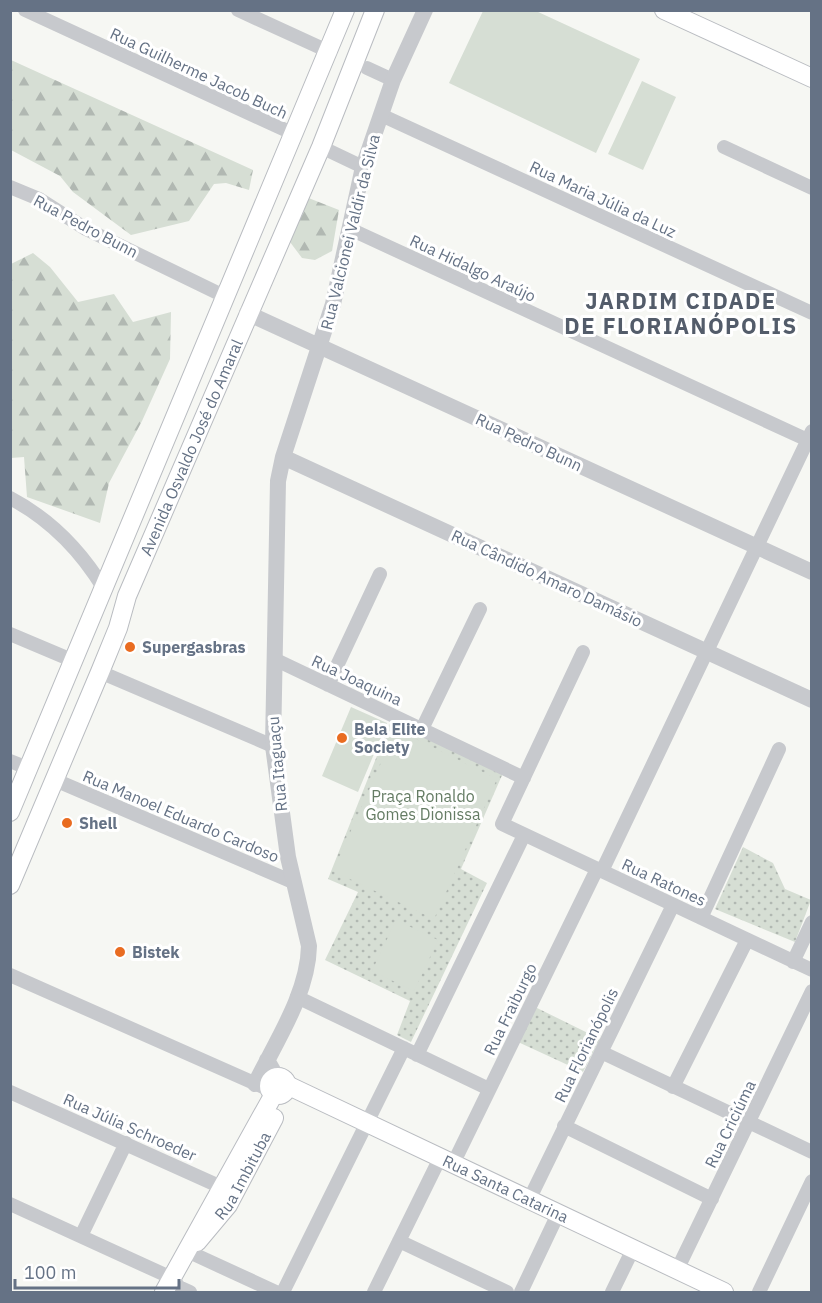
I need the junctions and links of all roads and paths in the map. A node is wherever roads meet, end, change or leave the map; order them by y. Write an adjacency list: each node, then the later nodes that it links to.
1 (25, 10): 8 (street, Rua Guilherme Jacob Buch)
2 (238, 10): 9 (street)
3 (345, 10): 9 (main road, Avenida Osvaldo José do Amaral)
4 (351, 10): 7 (main road)
5 (425, 10): 12 (street, Rua Valcionei Valdir da Silva)
6 (664, 10): 11 (main road)
7 (374, 13): 15 (main road, Avenida Osvaldo José do Amaral)
8 (49, 15): 14 (street, Rua Guilherme Jacob Buch)
9 (330, 52): 14 (main road, Avenida Osvaldo José do Amaral)
10 (367, 68): 12 (street)
11 (812, 78)
12 (393, 80): 13 (street, Rua Valcionei Valdir da Silva)
13 (381, 115): 17 (street, Rua Valcionei Valdir da Silva); 23 (street, Rua Maria Júlia da Luz)
14 (294, 134): 21 (main road, Avenida Osvaldo José do Amaral)
15 (321, 147): 17 (street); 22 (main road, Avenida Osvaldo José do Amaral)
16 (724, 147): 19 (street)
17 (363, 167): 20 (street, Rua Valcionei Valdir da Silva)
18 (10, 187): 21 (street, Rua Pedro Bunn)
19 (812, 188)
20 (350, 229): 24 (street, Rua Valcionei Valdir da Silva); 25 (street, Rua Hidalgo Araújo)
21 (226, 297): 28 (main road, Avenida Osvaldo José do Amaral)
22 (247, 313): 24 (street, Rua Pedro Bunn); 33 (main road, Avenida Osvaldo José do Amaral)
23 (812, 313)
24 (320, 346): 26 (street, Rua Valcionei Valdir da Silva); 29 (street, Rua Pedro Bunn)
25 (810, 437): 29 (street, Rua Fraiburgo)
26 (283, 457): 38 (street, Rua Cândido Amaro Damásio); 39 (street, Rua Itaguaçu)
27 (10, 498): 32 (street)
28 (130, 520): 32 (main road, Avenida Osvaldo José do Amaral); 33 (main road)
29 (756, 547): 30 (street, Rua Pedro Bunn); 38 (street, Rua Fraiburgo)
30 (812, 572)
31 (380, 574): 42 (street)
32 (105, 589): 36 (main road, Avenida Osvaldo José do Amaral)
33 (127, 596): 41 (main road, Avenida Osvaldo José do Amaral)
34 (480, 609): 45 (street)
35 (10, 634): 40 (street)
36 (84, 636): 40 (main road, Avenida Osvaldo José do Amaral); 44 (main road)
37 (583, 652): 50 (street)
38 (706, 652): 43 (street, Rua Cândido Amaro Damásio); 54 (street, Rua Fraiburgo)
39 (274, 659): 42 (street, Rua Joaquina); 46 (street, Rua Itaguaçu)
40 (74, 661): 49 (main road, Avenida Osvaldo José do Amaral)
41 (100, 672): 44 (main road, Avenida Osvaldo José do Amaral); 46 (street)
42 (328, 685): 45 (street, Rua Joaquina)
43 (812, 700)
44 (87, 704): 51 (main road, Avenida Osvaldo José do Amaral)
45 (422, 729): 50 (street, Rua Joaquina)
46 (273, 746): 55 (street, Rua Itaguaçu)
47 (779, 749): 58 (street)
48 (10, 761): 49 (street)
49 (30, 769): 52 (main road, Avenida Osvaldo José do Amaral)
50 (524, 777): 53 (street, Rua Ratones)
51 (55, 780): 55 (street, Rua Manoel Eduardo Cardoso); 56 (main road, Avenida Osvaldo José do Amaral)
52 (10, 812)
53 (524, 835): 54 (street, Rua Ratones); 68 (street)
54 (599, 870): 57 (street, Rua Ratones); 71 (street, Rua Fraiburgo)
55 (293, 882): 65 (street, Rua Itaguaçu)
56 (10, 885)
57 (673, 905): 58 (street, Rua Ratones); 67 (street, Rua Florianópolis)
58 (701, 918): 60 (street, Rua Ratones)
59 (812, 922): 61 (street)
60 (747, 940): 61 (street, Rua Ratones); 70 (street)
61 (793, 962): 62 (street, Rua Ratones)
62 (812, 970)
63 (10, 975): 69 (street, Rua Santa Catarina)
64 (812, 991): 73 (street, Rua Criciúma)
65 (297, 997): 66 (street); 69 (street, Rua Itaguaçu)
66 (404, 1048): 68 (street); 74 (street)
67 (601, 1052): 70 (street); 75 (street, Rua Florianópolis)
68 (417, 1055): 71 (street)
69 (275, 1087): 74 (main road, Rua Santa Catarina); 80 (main road)
70 (673, 1087): 73 (street)
71 (489, 1089): 78 (street, Rua Fraiburgo)
72 (10, 1092): 76 (street, Rua Júlia Schroeder)
73 (748, 1122): 77 (street); 81 (street, Rua Criciúma)
74 (367, 1123): 78 (main road, Rua Santa Catarina); 93 (street)
75 (564, 1126): 81 (street); 82 (street, Rua Florianópolis)
76 (126, 1143): 80 (street, Rua Júlia Schroeder); 85 (street)
77 (812, 1152)
78 (446, 1161): 82 (main road, Rua Santa Catarina); 86 (street, Rua Fraiburgo)
79 (812, 1181): 99 (street)
80 (228, 1190): 88 (main road)
81 (712, 1199): 89 (street, Rua Criciúma)
82 (528, 1200): 84 (main road, Rua Santa Catarina)
83 (10, 1204): 85 (street)
84 (558, 1214): 87 (main road, Rua Santa Catarina); 96 (street)
85 (81, 1236): 90 (street)
86 (399, 1241): 94 (street, Rua Fraiburgo); 95 (street)
87 (633, 1249): 89 (main road, Rua Santa Catarina); 97 (street)
88 (187, 1251): 90 (main road); 92 (street)
89 (677, 1270): 98 (main road, Rua Santa Catarina)
90 (168, 1285): 91 (street)
91 (190, 1293)
92 (276, 1293)
93 (283, 1293)
94 (374, 1293)
95 (507, 1293)
96 (521, 1293)
97 (612, 1293)
98 (724, 1293)
99 (759, 1293)

